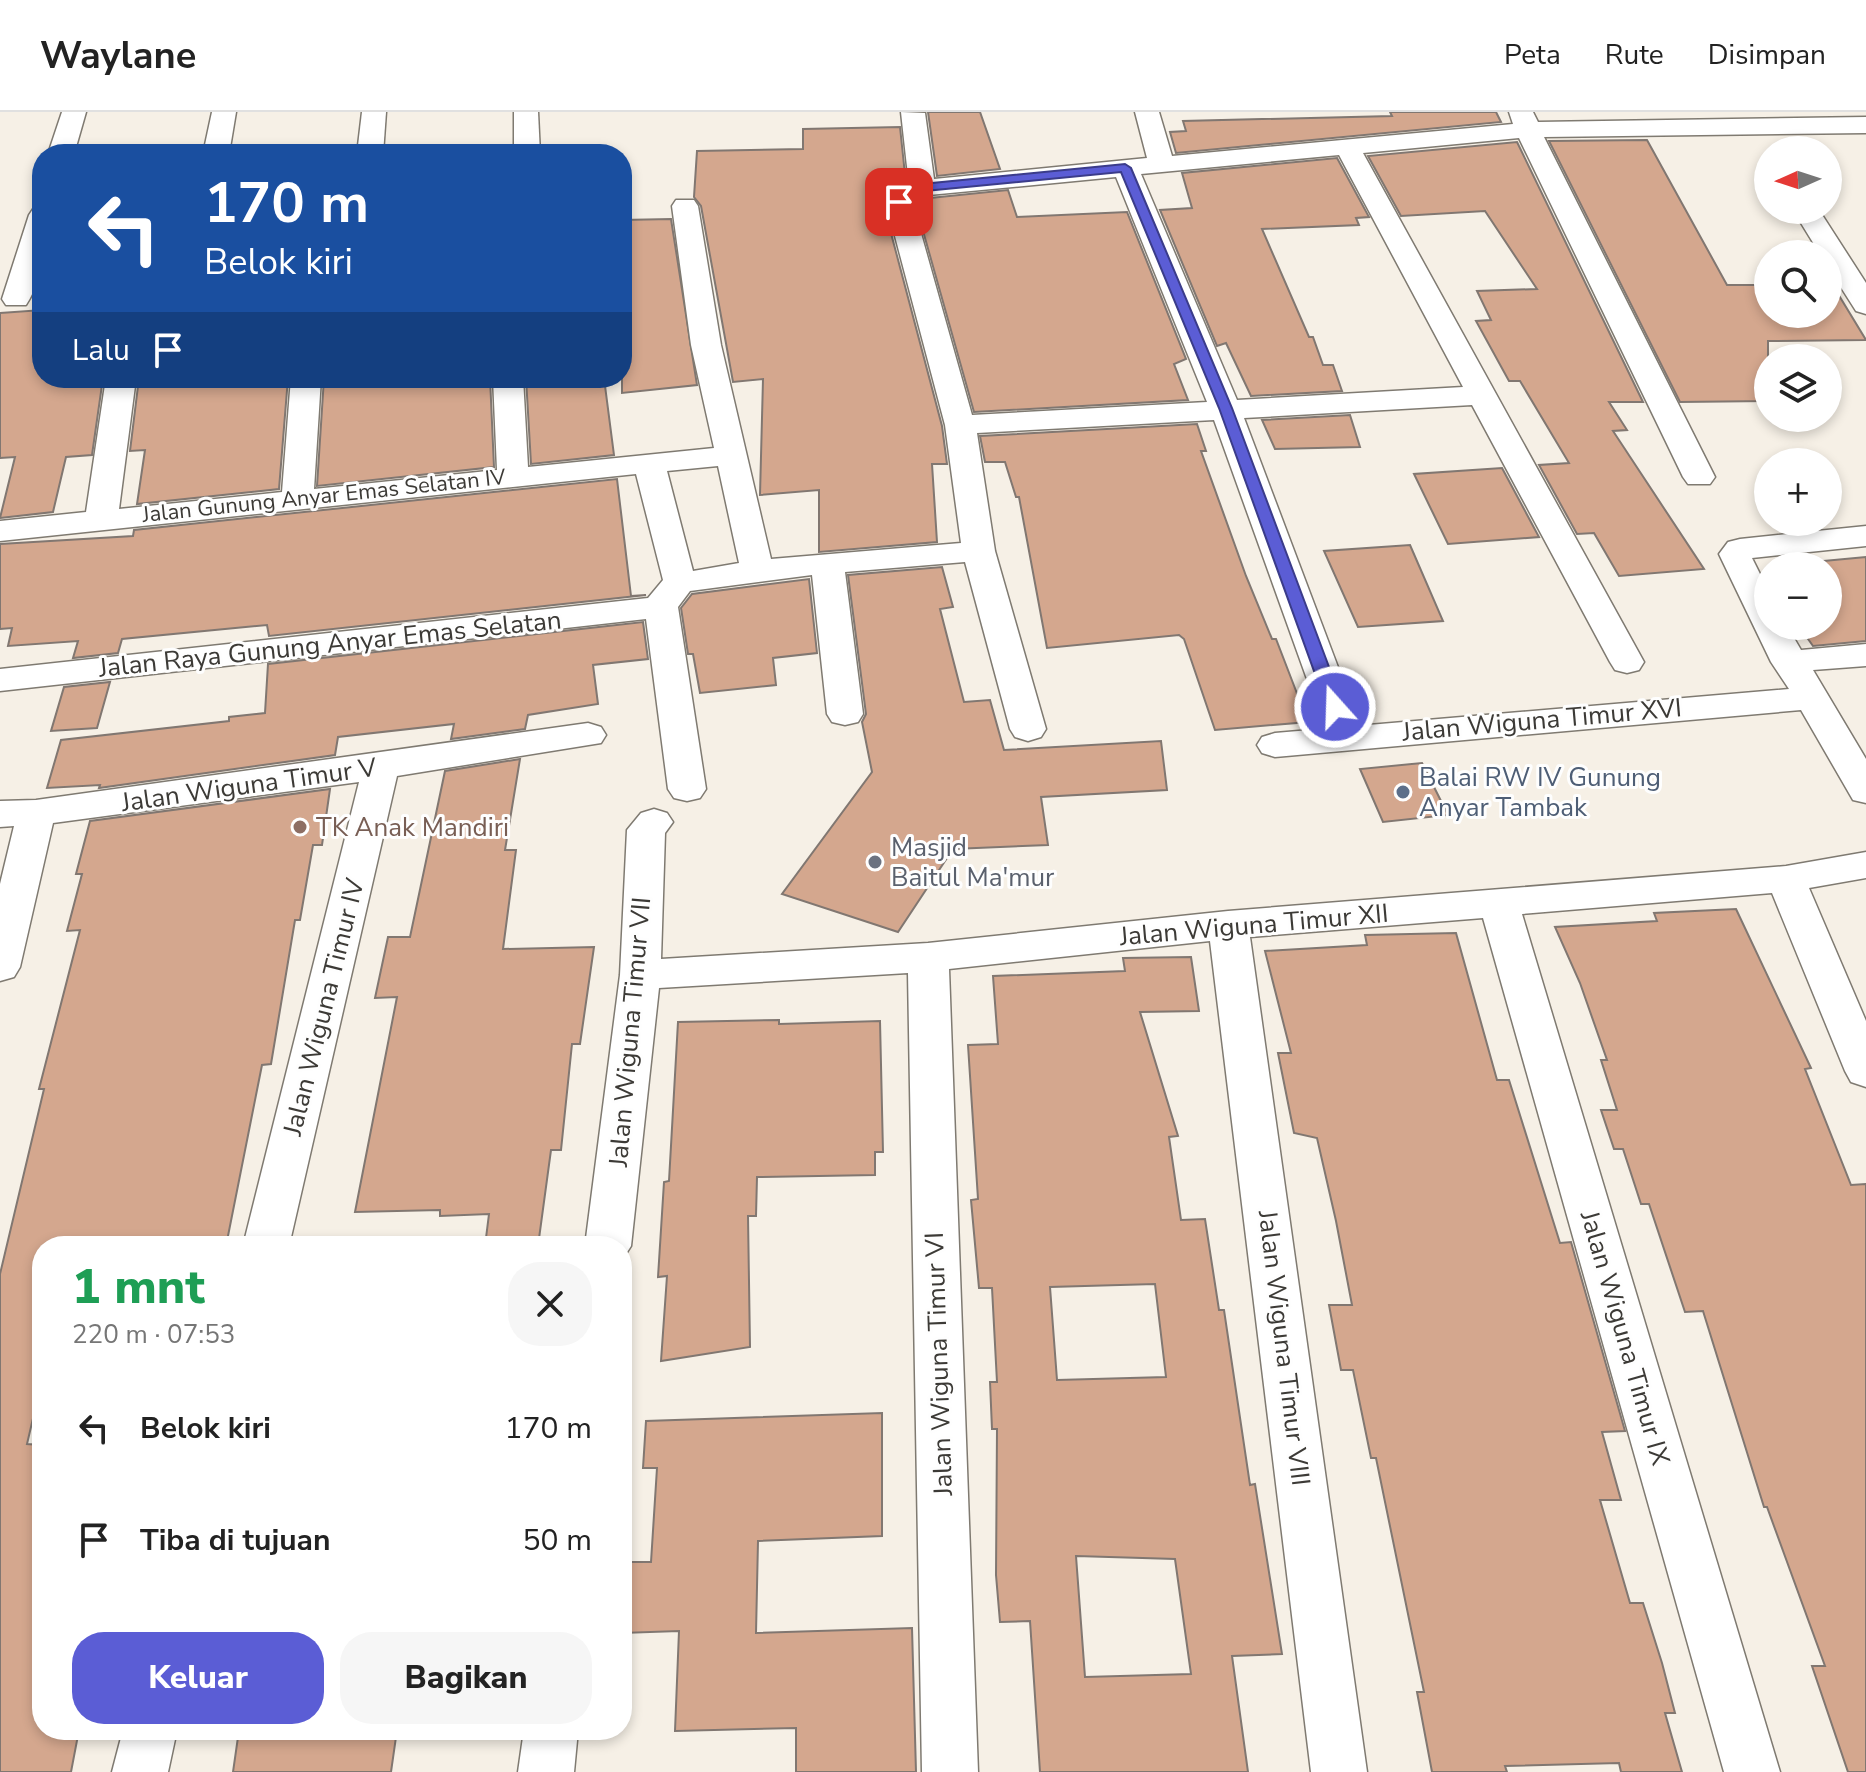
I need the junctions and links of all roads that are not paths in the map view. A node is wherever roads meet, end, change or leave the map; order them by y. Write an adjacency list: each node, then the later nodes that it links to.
1 (74, 112): 10 (street)
2 (224, 112): 11 (street)
3 (374, 112): 12 (street)
4 (526, 112): 13 (street)
5 (1147, 112): 15 (street)
6 (913, 113): 17 (street)
7 (1750, 119): 8 (street); 9 (street)
8 (1524, 121): 14 (street); 32 (street)
9 (1866, 125)
10 (64, 144)
11 (218, 144)
12 (371, 144)
13 (527, 144)
14 (1347, 147): 15 (street); 26 (street)
15 (1161, 164): 16 (street)
16 (1125, 168): 17 (street); 27 (street)
17 (922, 188): 28 (street)
18 (685, 206): 29 (street)
19 (1815, 224): 22 (street)
20 (32, 247): 21 (street)
21 (16, 299)
22 (1866, 305)
23 (120, 388): 34 (street)
24 (305, 388): 33 (street)
25 (509, 388): 31 (street)
26 (1482, 395): 27 (street); 44 (street)
27 (1225, 408): 28 (street); 48 (street)
28 (960, 425): 37 (street)
29 (733, 455): 30 (street, Jalan Gunung Anyar Emas Selatan IV); 39 (street)
30 (649, 464): 31 (street, Jalan Gunung Anyar Emas Selatan IV); 40 (street)
31 (513, 476): 33 (street, Jalan Gunung Anyar Emas Selatan IV)
32 (1699, 477)
33 (297, 500): 34 (street, Jalan Gunung Anyar Emas Selatan IV)
34 (101, 520): 35 (street, Jalan Gunung Anyar Emas Selatan IV)
35 (0, 531)
36 (1866, 536): 41 (street)
37 (979, 551): 38 (street, Jalan Raya Gunung Anyar Emas Selatan); 50 (street)
38 (827, 565): 39 (street, Jalan Raya Gunung Anyar Emas Selatan); 49 (street)
39 (757, 570): 40 (street, Jalan Raya Gunung Anyar Emas Selatan)
40 (670, 595): 46 (street, Jalan Raya Gunung Anyar Emas Selatan); 54 (street)
41 (1754, 595)
42 (1777, 640): 45 (street)
43 (1866, 655): 45 (street)
44 (1627, 662)
45 (1788, 662): 47 (street)
46 (0, 680)
47 (1809, 698): 52 (street, Jalan Wiguna Timur XVI); 55 (street)
48 (1335, 707)
49 (845, 714)
50 (1028, 729)
51 (588, 735): 53 (street, Jalan Wiguna Timur V)
52 (1275, 745)
53 (381, 767): 56 (street, Jalan Wiguna Timur V); 66 (street, Jalan Wiguna Timur IV)
54 (687, 789)
55 (1866, 791)
56 (18, 813): 63 (street)
57 (654, 822): 64 (street, Jalan Wiguna Timur VII)
58 (1866, 865): 59 (street, Jalan Wiguna Timur XII)
59 (1786, 879): 60 (street, Jalan Wiguna Timur XII); 65 (street)
60 (1499, 904): 61 (street, Jalan Wiguna Timur XII); 74 (street, Jalan Wiguna Timur IX)
61 (1228, 925): 62 (street, Jalan Wiguna Timur XII); 73 (street, Jalan Wiguna Timur VIII)
62 (928, 957): 64 (street, Jalan Wiguna Timur XII); 72 (street, Jalan Wiguna Timur VI)
63 (0, 967)
64 (640, 975): 67 (street, Jalan Wiguna Timur VII)
65 (1866, 1071)
66 (268, 1236)
67 (609, 1236)
68 (148, 1740): 70 (street)
69 (550, 1740): 71 (street)
70 (140, 1772)
71 (546, 1772)
72 (950, 1772)
73 (1339, 1772)
74 (1752, 1772)

